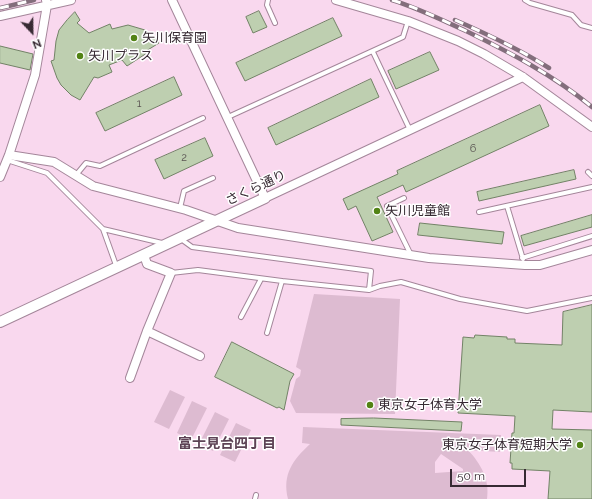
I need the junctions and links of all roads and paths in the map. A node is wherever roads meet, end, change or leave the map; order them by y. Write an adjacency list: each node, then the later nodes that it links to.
1 (71, 0): 6 (street)
2 (172, 0): 14 (street)
3 (268, 0): 9 (lane)
4 (336, 0): 8 (street)
5 (525, 0): 10 (lane)
6 (47, 3): 7 (street); 17 (street)
7 (0, 16)
8 (408, 21): 11 (lane); 12 (street)
9 (275, 23)
10 (592, 28)
11 (373, 52): 14 (lane); 16 (lane)
12 (523, 76): 15 (street); 16 (street, さくら通り)
13 (202, 118): 19 (lane)
14 (228, 118): 24 (street)
15 (592, 127)
16 (410, 130): 24 (street, さくら通り)
17 (5, 161): 19 (street); 21 (street); 30 (lane)
18 (588, 172): 20 (lane)
19 (76, 175): 27 (street)
20 (592, 176)
21 (0, 177)
22 (213, 178): 27 (lane)
23 (592, 187): 26 (lane)
24 (265, 198): 29 (street, さくら通り)
25 (404, 198): 36 (lane)
26 (507, 206): 28 (lane); 37 (lane)
27 (180, 209): 29 (street)
28 (479, 212)
29 (216, 221): 32 (street, さくら通り); 36 (street)
30 (103, 229): 33 (lane); 38 (lane)
31 (592, 236): 37 (lane)
32 (180, 238): 33 (street, さくら通り); 42 (lane)
33 (166, 244): 35 (street, さくら通り)
34 (592, 250): 37 (street)
35 (144, 255): 38 (street, さくら通り); 39 (street)
36 (411, 255): 37 (street)
37 (524, 261)
38 (117, 268): 45 (street, さくら通り)
39 (171, 273): 40 (lane); 46 (street)
40 (261, 279): 41 (lane); 44 (lane)
41 (282, 281): 42 (lane); 47 (lane)
42 (369, 290): 43 (lane)
43 (592, 298)
44 (241, 316)
45 (0, 322)
46 (147, 331): 48 (street); 49 (street)
47 (267, 333)
48 (200, 356)
49 (130, 378)

